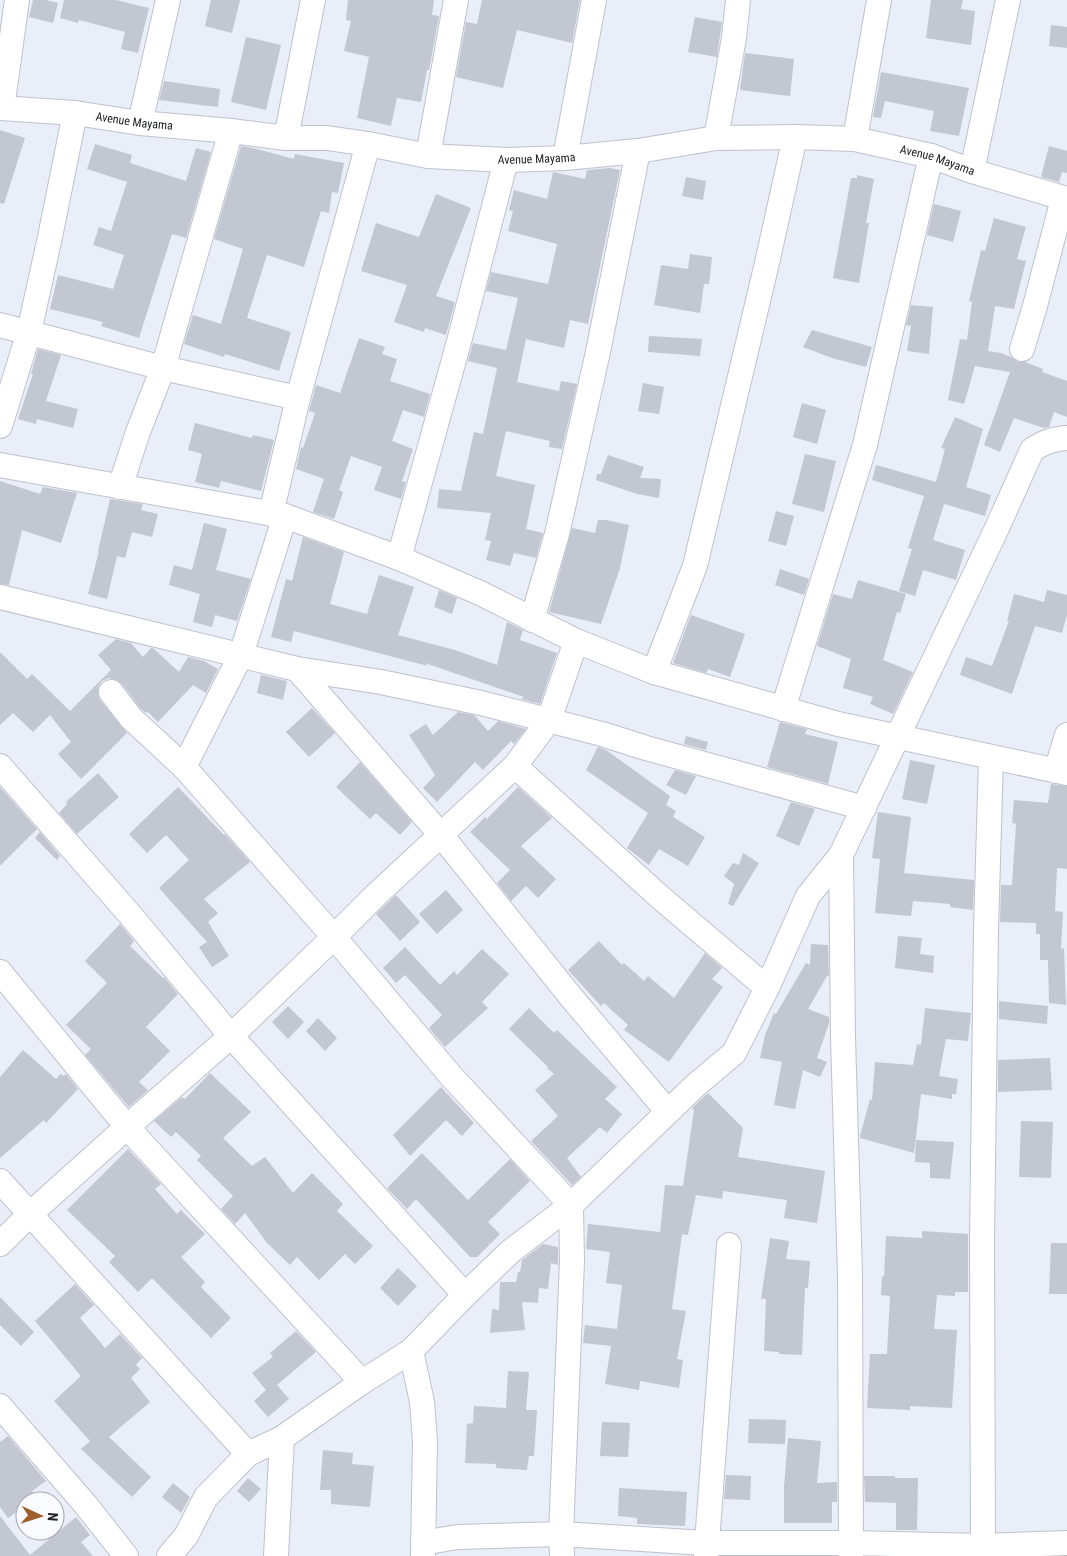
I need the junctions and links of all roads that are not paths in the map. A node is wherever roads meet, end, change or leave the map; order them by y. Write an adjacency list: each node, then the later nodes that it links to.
1 (17, 0): 9 (street)
2 (168, 0): 11 (street)
3 (313, 0): 14 (street)
4 (456, 0): 19 (street)
5 (594, 0): 21 (street)
6 (738, 0): 15 (street)
7 (879, 0): 16 (street)
8 (1008, 0): 23 (street)
9 (1, 108): 10 (street, Avenue Mayama)
10 (75, 113): 11 (street, Avenue Mayama); 26 (street)
11 (140, 123): 12 (street, Avenue Mayama)
12 (231, 131): 14 (street, Avenue Mayama); 28 (street)
13 (795, 137): 15 (street, Avenue Mayama); 16 (street, Avenue Mayama); 41 (street)
14 (286, 138): 17 (street, Avenue Mayama)
15 (716, 138): 18 (street, Avenue Mayama)
16 (855, 140): 20 (street, Avenue Mayama)
17 (368, 144): 19 (street, Avenue Mayama); 29 (street)
18 (638, 152): 21 (street, Avenue Mayama); 37 (street)
19 (428, 156): 22 (street, Avenue Mayama)
20 (931, 156): 23 (street, Avenue Mayama); 43 (street)
21 (565, 158): 22 (street, Avenue Mayama)
22 (506, 160): 35 (street)
23 (972, 171): 24 (street, Avenue Mayama)
24 (1065, 199): 27 (street)
25 (0, 324): 26 (street)
26 (29, 332): 28 (street); 30 (street)
27 (1022, 350)
28 (163, 368): 29 (street); 33 (street)
29 (298, 398): 34 (street)
30 (0, 426)
31 (1067, 438): 46 (street)
32 (0, 465): 33 (street)
33 (120, 487): 34 (street)
34 (278, 515): 35 (street); 39 (street)
35 (399, 558): 37 (street)
36 (0, 596): 39 (street)
37 (532, 620): 38 (street)
38 (576, 641): 41 (street); 44 (street)
39 (241, 655): 40 (street); 50 (street)
40 (297, 669): 44 (street); 53 (street)
41 (654, 672): 43 (street)
42 (111, 692): 50 (street)
43 (783, 709): 46 (street)
44 (549, 720): 49 (street); 52 (street)
45 (1067, 735): 51 (street)
46 (898, 736): 47 (street); 52 (street)
47 (991, 758): 51 (street); 77 (street)
48 (0, 766): 58 (street)
49 (515, 766): 53 (street); 57 (street)
50 (184, 767): 55 (street)
51 (1062, 772)
52 (864, 808): 54 (street)
53 (441, 835): 55 (street); 59 (street)
54 (841, 855): 57 (street); 76 (street)
55 (334, 938): 58 (street); 62 (street)
56 (0, 972): 60 (street)
57 (767, 988): 59 (street)
58 (231, 1036): 60 (street); 66 (street)
59 (668, 1112): 62 (street)
60 (127, 1127): 63 (street); 68 (street)
61 (0, 1181): 63 (street)
62 (571, 1205): 66 (street); 73 (street)
63 (30, 1215): 64 (street); 71 (street)
64 (0, 1244)
65 (728, 1245): 75 (street)
66 (465, 1295): 67 (street)
67 (411, 1351): 68 (street); 74 (street)
68 (362, 1382): 70 (street)
69 (0, 1406): 78 (street)
70 (282, 1438): 71 (street); 80 (street)
71 (248, 1454): 79 (street)
72 (1067, 1543): 77 (street)
73 (561, 1545): 74 (street); 75 (street)
74 (423, 1549)
75 (706, 1550): 76 (street)
76 (851, 1550): 77 (street)
77 (983, 1551)
78 (126, 1556)
79 (169, 1556)
80 (276, 1556)

